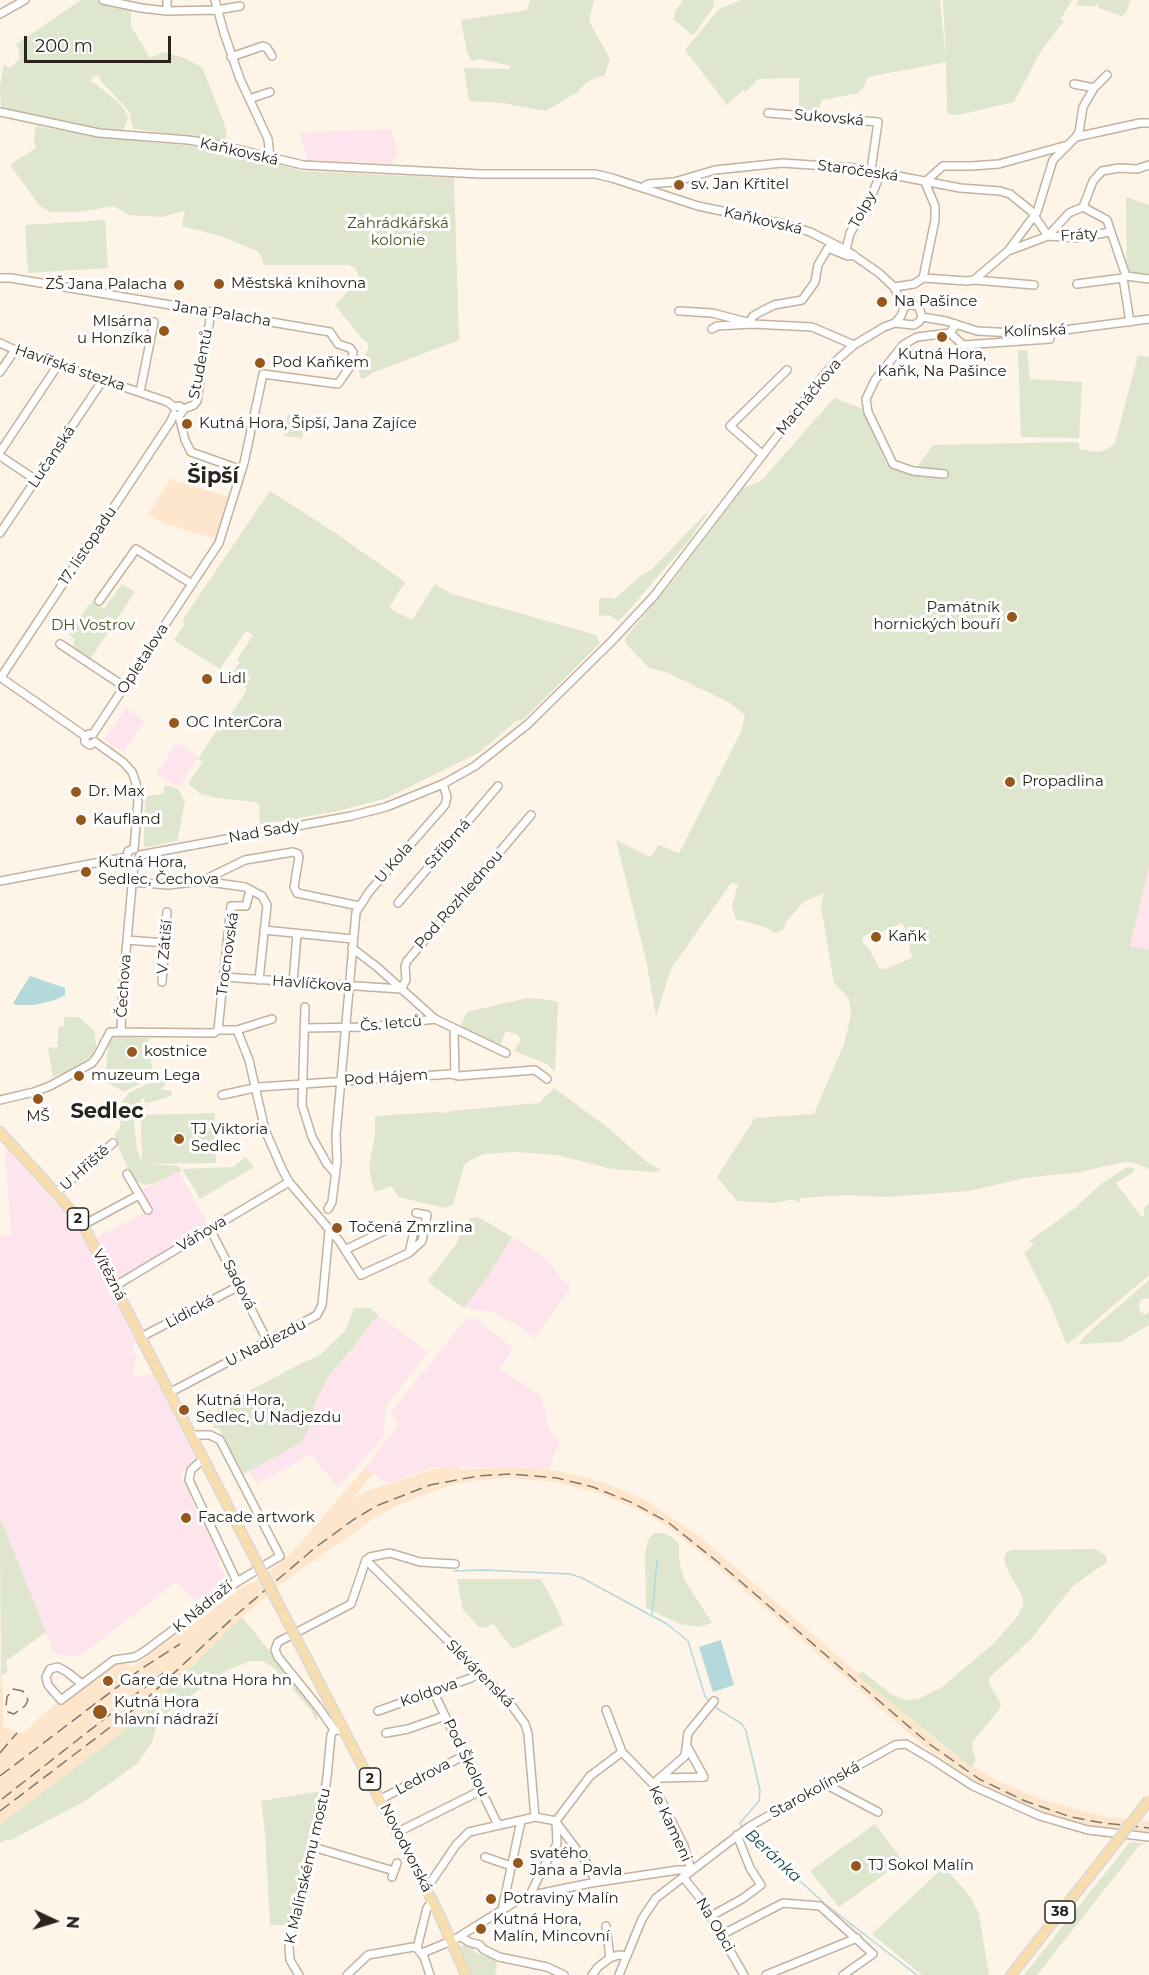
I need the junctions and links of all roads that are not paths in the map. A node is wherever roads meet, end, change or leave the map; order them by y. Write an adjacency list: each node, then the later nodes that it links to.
1 (25, 0): 8 (street)
2 (166, 0): 7 (street)
3 (214, 0): 6 (street)
4 (108, 1): 7 (street)
5 (240, 6): 6 (street)
6 (217, 10): 7 (street); 10 (street)
7 (167, 11)
8 (0, 14)
9 (272, 56): 10 (street)
10 (231, 57): 15 (street)
11 (1107, 75): 13 (street)
12 (1074, 84): 13 (street)
13 (1094, 88): 19 (street)
14 (270, 92): 15 (street)
15 (249, 99): 22 (street)
16 (0, 112): 22 (street, Kaňkovská)
17 (768, 113): 25 (street, Sukovská)
18 (1149, 123): 19 (street)
19 (1076, 137): 20 (street)
20 (1066, 146): 21 (street); 23 (street)
21 (1049, 152): 23 (street); 27 (street)
22 (270, 157): 28 (street, Kaňkovská)
23 (1053, 160): 30 (street)
24 (1149, 165): 29 (street)
25 (872, 170): 26 (street, Staročeská); 28 (street, Staročeská)
26 (881, 171): 27 (street, Staročeská); 33 (street, Tolpy)
27 (925, 182): 30 (street, Staročeská); 37 (street)
28 (641, 187): 33 (street, Kaňkovská)
29 (1083, 207): 31 (street, Fráty); 32 (street)
30 (1035, 217): 32 (street, Staročeská); 34 (street)
31 (1110, 232): 32 (street, Fráty); 36 (street, Fráty)
32 (1048, 236): 34 (street)
33 (846, 250): 35 (street, Kaňkovská)
34 (1008, 251): 40 (street)
35 (854, 255): 43 (street, Kaňkovská); 53 (street)
36 (1125, 277): 39 (street); 41 (street); 51 (street, Fráty)
37 (923, 278): 40 (street); 43 (street)
38 (0, 279): 46 (street, Jana Palacha)
39 (1149, 279)
40 (974, 280): 42 (street)
41 (1077, 284)
42 (1034, 285)
43 (894, 287): 44 (street, Kaňkovská)
44 (905, 304): 47 (street); 48 (street)
45 (679, 311): 53 (street)
46 (211, 312): 66 (street, Jana Palacha); 69 (street, Studentů)
47 (901, 316): 52 (street); 54 (street)
48 (922, 316): 54 (street); 55 (street, Kolínská)
49 (1149, 319): 51 (street, Kolínská)
50 (154, 322): 68 (street, Havířská stezka)
51 (1130, 322): 55 (street, Kolínská)
52 (895, 323): 54 (street); 61 (street, Macháčkova)
53 (753, 324): 56 (street); 61 (street)
54 (907, 324): 58 (street)
55 (956, 324): 57 (street)
56 (712, 329)
57 (950, 333): 58 (street); 59 (street)
58 (917, 337): 75 (street)
59 (1050, 339)
60 (0, 343): 62 (street, Havířská stezka)
61 (854, 345): 73 (street, Macháčkova)
62 (15, 350): 63 (street, Havířská stezka); 65 (street)
63 (58, 365): 67 (street, Havířská stezka); 72 (street)
64 (787, 370): 71 (street)
65 (0, 372)
66 (263, 374): 74 (street, Opletalova)
67 (103, 380): 68 (street, Havířská stezka); 76 (street, Lučanská)
68 (140, 392): 69 (street, Havířská stezka)
69 (177, 412): 74 (street); 81 (street, 17. listopadu)
70 (723, 420): 71 (street)
71 (730, 426): 73 (street)
72 (0, 454): 76 (street)
73 (761, 457): 84 (street, Macháčkova)
74 (242, 470): 78 (street, Opletalova)
75 (944, 474)
76 (36, 480): 77 (street, Lučanská)
77 (0, 534)
78 (192, 584): 79 (street); 82 (street, Opletalova)
79 (99, 601)
80 (60, 644): 82 (street)
81 (0, 677): 83 (street)
82 (124, 687): 83 (street, Opletalova)
83 (89, 735): 87 (street)
84 (443, 784): 88 (street, Nad Sady); 96 (street, U Kola)
85 (498, 786): 95 (street, Stříbrná)
86 (531, 815): 109 (street, Pod Rozhlednou)
87 (134, 849): 88 (street); 89 (street)
88 (140, 855): 90 (street)
89 (127, 857): 90 (street); 92 (street)
90 (134, 863): 93 (street, Čechova)
91 (202, 881): 93 (street); 94 (street); 96 (street)
92 (0, 882)
93 (132, 882): 101 (street, Čechova)
94 (250, 890): 98 (street); 104 (street, Trocnovská)
95 (398, 903)
96 (358, 906): 100 (street)
97 (167, 912): 102 (street, V Zátiší)
98 (264, 930): 99 (street); 105 (street)
99 (297, 934): 100 (street); 107 (street)
100 (353, 939): 103 (street)
101 (127, 940): 102 (street, Čechova); 118 (street, Čechova)
102 (165, 943): 106 (street, V Zátiší)
103 (352, 948): 108 (street); 109 (street)
104 (224, 977): 105 (street, Havlíčkova); 116 (street, Trocnovská)
105 (259, 980): 107 (street, Havlíčkova)
106 (162, 982)
107 (293, 983): 108 (street, Havlíčkova)
108 (349, 987): 109 (street, Havlíčkova); 114 (street)
109 (401, 989): 112 (street)
110 (305, 1007): 113 (street)
111 (272, 1018): 117 (street)
112 (435, 1019): 114 (street, Čs. letců); 115 (street, Čs. letců)
113 (304, 1028): 114 (street, Čs. letců); 123 (street)
114 (346, 1028): 122 (street)
115 (454, 1029): 119 (street, Čs. letců); 120 (street)
116 (218, 1030): 117 (street); 118 (street)
117 (237, 1030): 124 (street)
118 (121, 1032): 126 (street)
119 (506, 1053)
120 (454, 1075): 121 (street, Pod Hájem); 122 (street, Pod Hájem)
121 (547, 1079)
122 (342, 1081): 123 (street, Pod Hájem); 129 (street)
123 (302, 1084): 124 (street, Pod Hájem); 129 (street)
124 (255, 1088): 125 (street, Pod Hájem); 131 (street)
125 (222, 1095)
126 (0, 1100)
127 (0, 1132): 132 (main road, Vítězná / 2)
128 (113, 1143): 132 (street, U Hřiště)
129 (334, 1172): 134 (street)
130 (127, 1174): 133 (street)
131 (289, 1182): 139 (street, Váňova); 140 (street)
132 (56, 1193): 137 (main road, Vítězná / 2)
133 (139, 1195): 135 (street); 137 (street)
134 (328, 1209)
135 (148, 1210)
136 (416, 1213): 141 (street)
137 (83, 1226): 142 (main road, Vítězná / 2)
138 (394, 1226): 141 (street)
139 (210, 1229): 142 (street, Váňova); 143 (street, Sadová)
140 (329, 1231): 141 (street); 145 (street, U Nadjezdu)
141 (345, 1250)
142 (115, 1286): 144 (main road, Vítězná / 2)
143 (239, 1286): 144 (street, Lidická); 145 (street, Sadová)
144 (141, 1337): 146 (main road, Vítězná / 2)
145 (268, 1342): 146 (street, U Nadjezdu)
146 (169, 1393): 147 (main road, Vítězná / 2)
147 (192, 1435): 148 (main road, Vítězná / 2); 151 (street)
148 (204, 1458): 151 (street, K Nádraží); 152 (main road, Vítězná / 2, bridge)
149 (366, 1560): 150 (street); 153 (street, Slévárenská); 161 (street)
150 (455, 1564)
151 (237, 1582): 154 (street, K Nádraží)
152 (307, 1659): 159 (main road, Novodvorská / 2)
153 (480, 1672): 155 (street, Koldova); 174 (street, Slévárenská)
154 (82, 1684): 154 (street, K Nádraží)
155 (433, 1691): 158 (street, Koldova); 160 (street, Pod Školou)
156 (712, 1704): 164 (street)
157 (606, 1710): 165 (street, Ke Kameni)
158 (378, 1711)
159 (336, 1713): 161 (street); 162 (main road, Novodvorská / 2)
160 (445, 1716): 163 (street); 166 (street, Pod Školou)
161 (328, 1720): 162 (street)
162 (339, 1730): 171 (main road, Novodvorská / 2); 181 (street, K Malínskému mostu)
163 (386, 1733)
164 (687, 1747): 167 (street); 167 (street)
165 (622, 1752): 168 (street, Ke Kameni); 176 (street)
166 (465, 1755): 170 (street, Pod Školou); 171 (street, Ledrova)
167 (659, 1778): 168 (street)
168 (653, 1784): 184 (street, Ke Kameni)
169 (825, 1784): 173 (street); 178 (street, Starokolínská); 180 (street, Starokolínská)
170 (482, 1790): 177 (street, Pod Školou); 179 (street)
171 (381, 1799): 179 (main road, Novodvorská / 2)
172 (1149, 1800): 211 (main road, 38, bridge)
173 (878, 1812)
174 (535, 1817): 175 (street); 176 (street)
175 (521, 1821): 177 (street); 183 (street)
176 (556, 1821): 187 (street); 189 (street)
177 (498, 1825): 188 (street)
178 (742, 1831): 184 (street, Starokolínská); 192 (street)
179 (398, 1832): 188 (main road, Novodvorská / 2)
180 (1149, 1837)
181 (313, 1847): 185 (street); 201 (street, K Malínskému mostu)
182 (485, 1857): 183 (street)
183 (511, 1866): 191 (street)
184 (691, 1870): 186 (street, Starokolínská); 187 (street)
185 (394, 1871)
186 (683, 1877): 192 (street, Na Obci); 199 (street, Starokolínská)
187 (597, 1882): 189 (street)
188 (426, 1888): 190 (main road, Novodvorská / 2)
189 (530, 1895): 191 (street)
190 (433, 1900): 196 (main road, Novodvorská / 2); 198 (street)
191 (502, 1910): 196 (street)
192 (711, 1916): 194 (street, Na Obci)
193 (606, 1926): 197 (street)
194 (721, 1935): 195 (street); 208 (street, Na Obci)
195 (857, 1938): 209 (street); 210 (street)
196 (454, 1940): 198 (street); 204 (main road, Novodvorská / 2); 205 (street)
197 (608, 1945): 199 (street); 200 (street)
198 (419, 1950): 202 (street); 203 (street)
199 (624, 1956): 200 (street); 207 (street, Starokolínská)
200 (610, 1958): 206 (street)
201 (299, 1975)
202 (347, 1975)
203 (430, 1975)
204 (466, 1975)
205 (564, 1975)
206 (592, 1975)
207 (619, 1975)
208 (744, 1975)
209 (766, 1975)
210 (843, 1975)
211 (1011, 1975)

